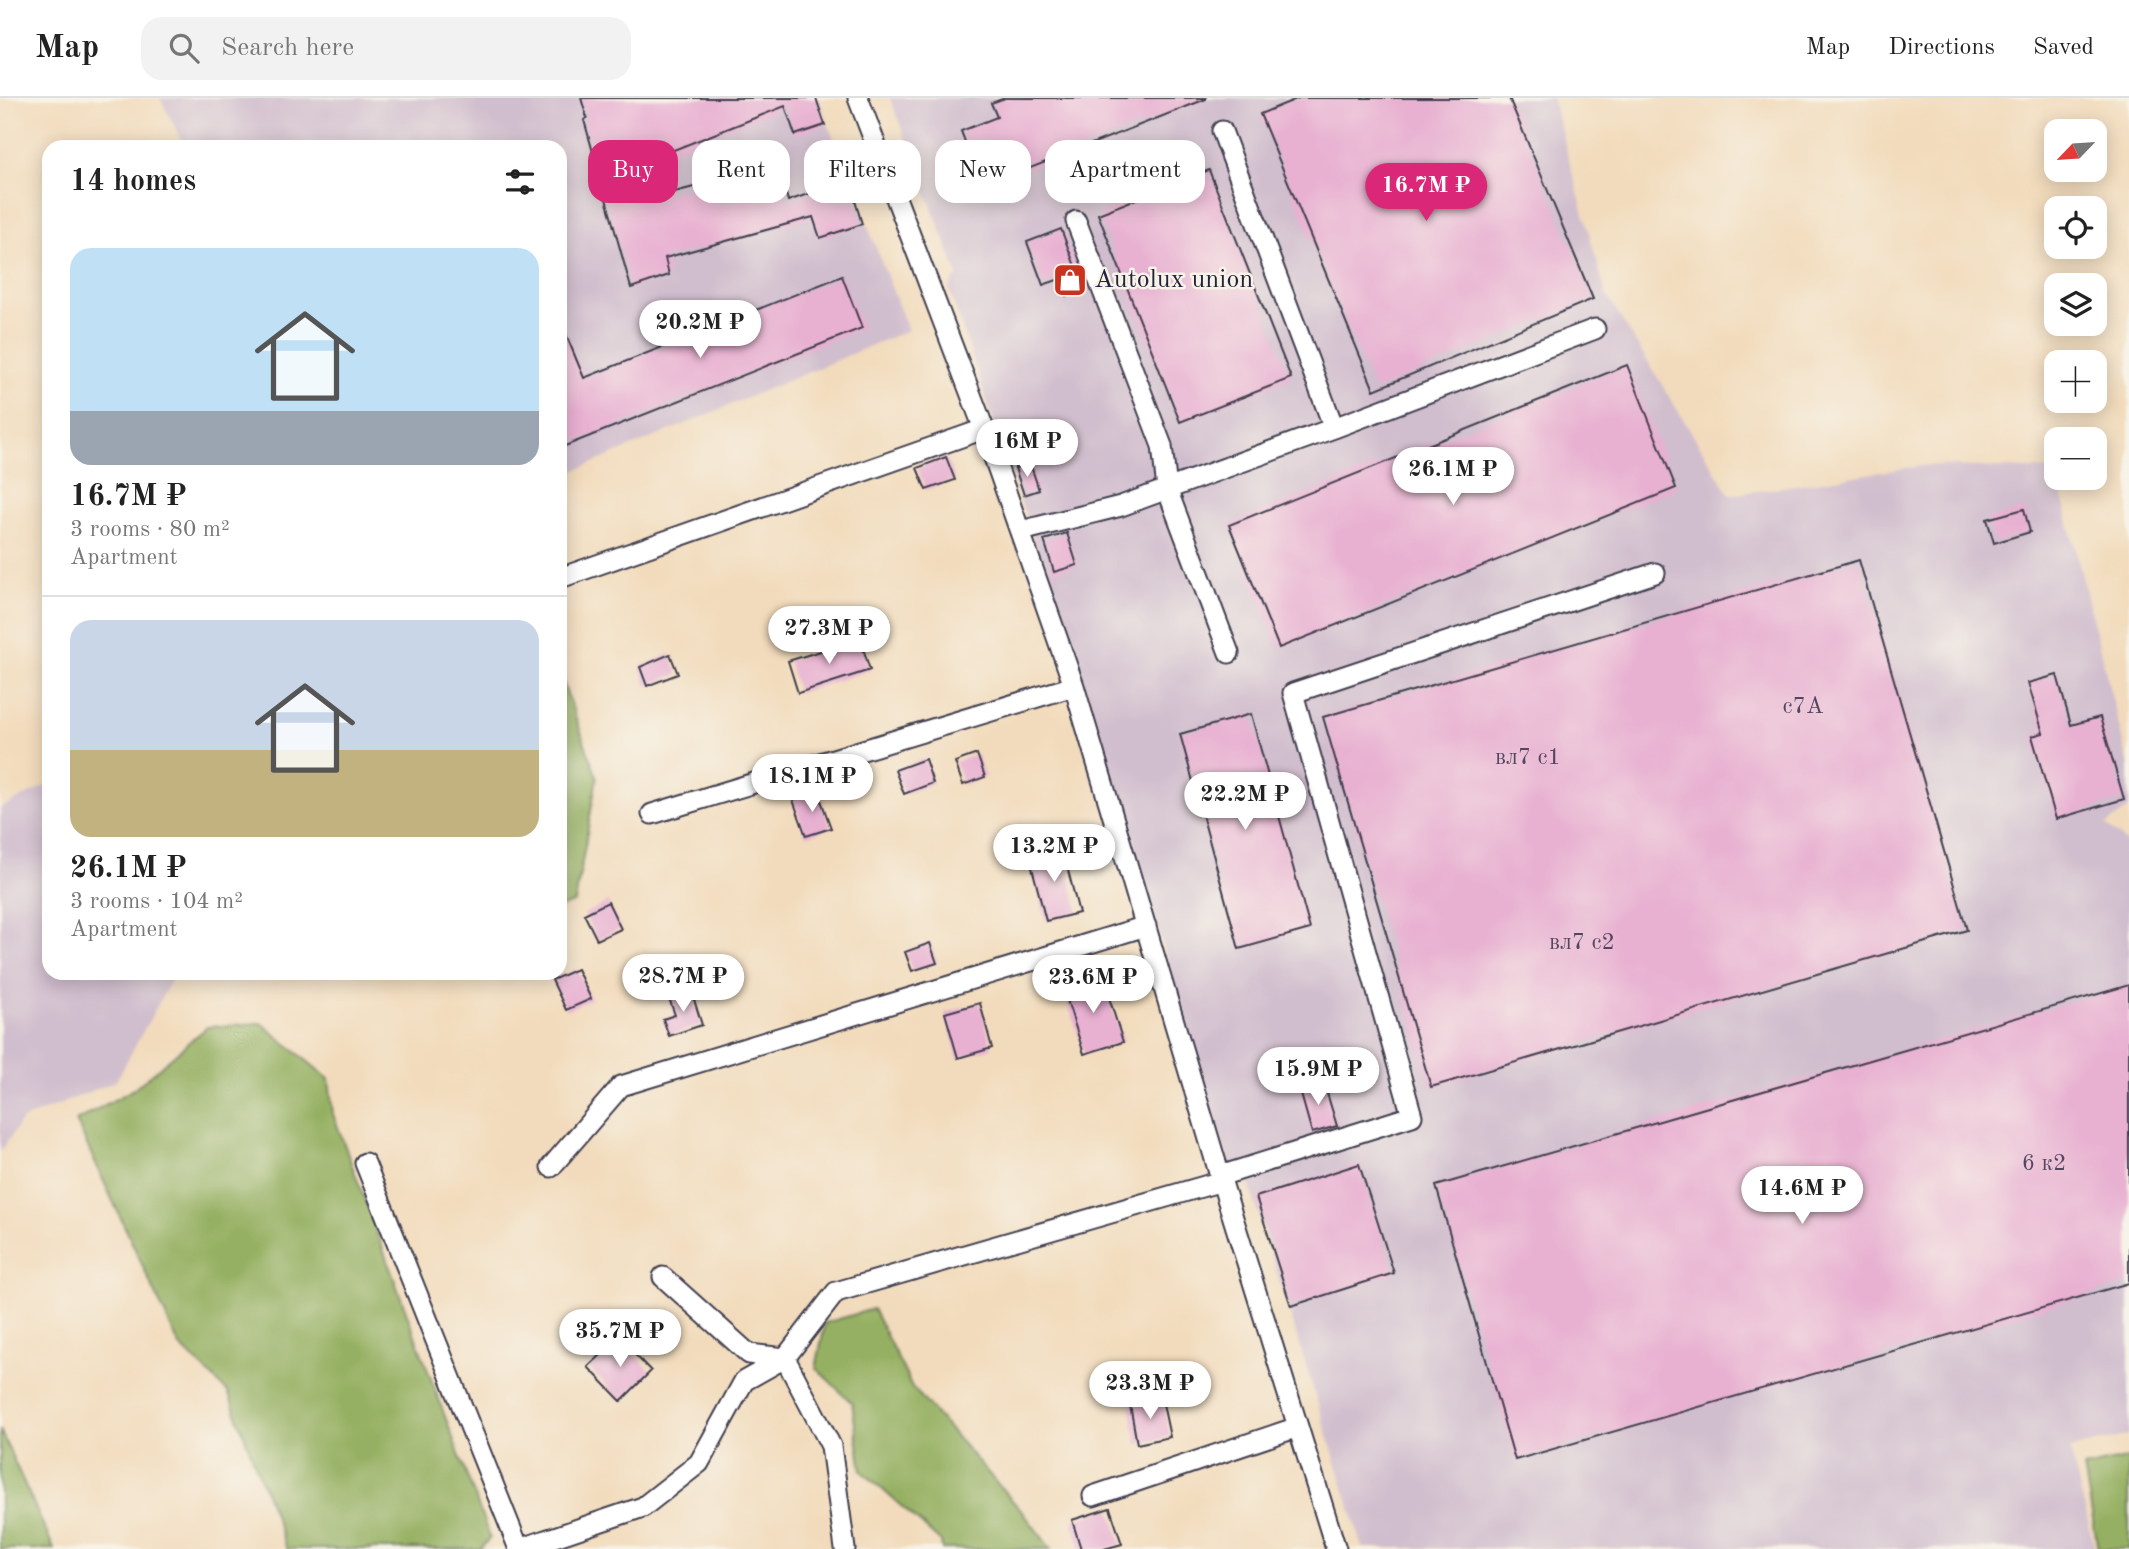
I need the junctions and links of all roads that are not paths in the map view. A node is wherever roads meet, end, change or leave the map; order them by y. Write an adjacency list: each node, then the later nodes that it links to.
1 (858, 98): 6 (street)
2 (1222, 131): 5 (street)
3 (1076, 222): 7 (street)
4 (1595, 329): 5 (street)
5 (1334, 428): 7 (street)
6 (984, 429): 8 (street); 10 (street)
7 (1167, 489): 8 (street); 11 (street)
8 (1021, 530): 12 (street)
9 (1655, 573): 17 (street)
10 (567, 576)
11 (1229, 653)
12 (1074, 687): 13 (street); 14 (street)
13 (652, 814)
14 (1146, 926): 16 (street); 17 (street)
15 (365, 1163): 19 (street)
16 (551, 1167)
17 (1221, 1179): 19 (street); 20 (street)
18 (663, 1277): 19 (street)
19 (785, 1358): 22 (street)
20 (1298, 1427): 21 (street); 23 (street)
21 (1093, 1496)
22 (845, 1549)
23 (1336, 1549)

